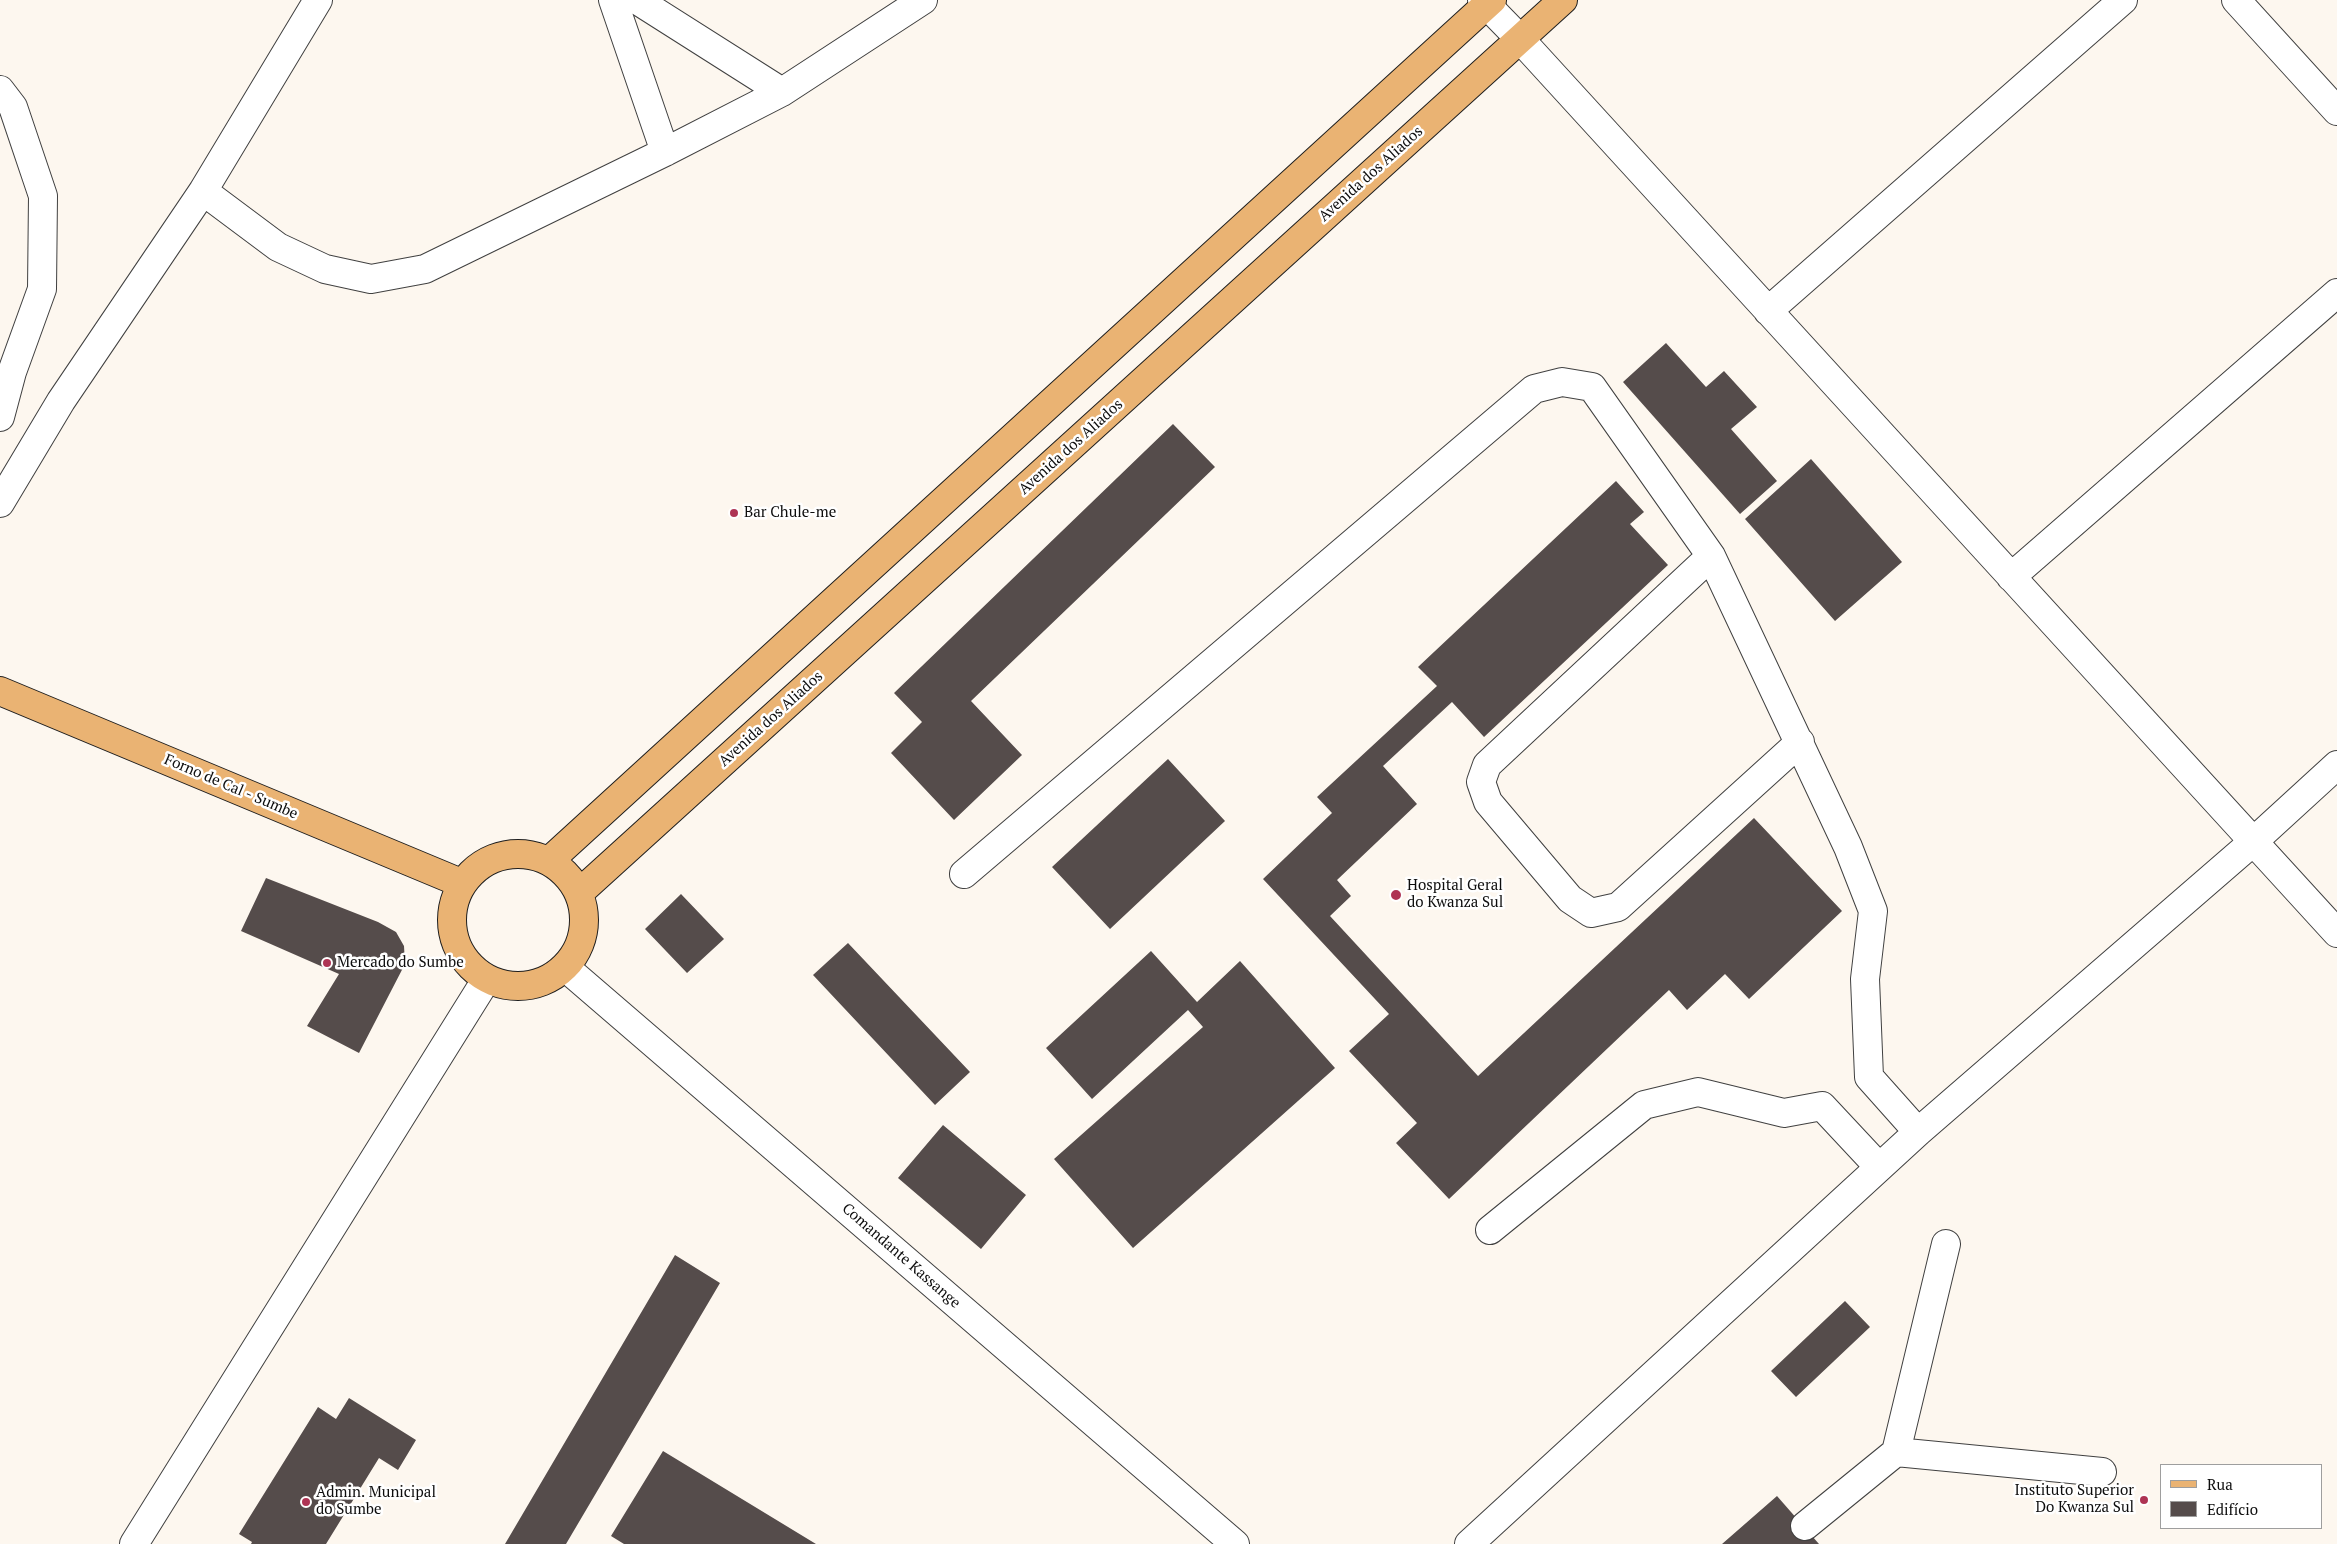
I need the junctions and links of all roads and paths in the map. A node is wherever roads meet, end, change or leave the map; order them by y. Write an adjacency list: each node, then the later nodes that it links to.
1 (318, 0): 14 (street)
2 (613, 0): 13 (street)
3 (636, 0): 11 (street)
4 (922, 0): 11 (street)
5 (1564, 0): 9 (main road, Avenida dos Aliados)
6 (2123, 0): 16 (street)
7 (2236, 0): 12 (street)
8 (1487, 2): 9 (street); 26 (main road)
9 (1520, 39): 16 (street); 29 (main road, Avenida dos Aliados)
10 (0, 90): 17 (street)
11 (782, 92): 13 (street)
12 (2337, 110)
13 (665, 152): 14 (street)
14 (203, 191): 19 (street)
15 (2337, 293): 21 (street)
16 (1768, 311): 21 (street)
17 (6, 380): 18 (street)
18 (0, 417)
19 (0, 503)
20 (1711, 556): 23 (street); 23 (street); 27 (street)
21 (2011, 577): 25 (street)
22 (0, 691): 28 (main road, Forno de Cal - Sumbe)
23 (1800, 742): 33 (street)
24 (2337, 765): 25 (street)
25 (2254, 841): 30 (street); 33 (street)
26 (549, 860): 28 (main road); 29 (main road)
27 (964, 874)
28 (461, 883): 32 (main road)
29 (579, 893): 31 (main road)
30 (2337, 933)
31 (566, 968): 32 (main road); 41 (street, Comandante Kassange)
32 (486, 980): 40 (street)
33 (1918, 1132): 34 (street)
34 (1879, 1167): 35 (street); 42 (street)
35 (1490, 1230)
36 (1946, 1244): 37 (street)
37 (1896, 1452): 38 (street); 39 (street)
38 (2102, 1472)
39 (1805, 1526)
40 (134, 1544)
41 (1235, 1544)
42 (1469, 1544)

